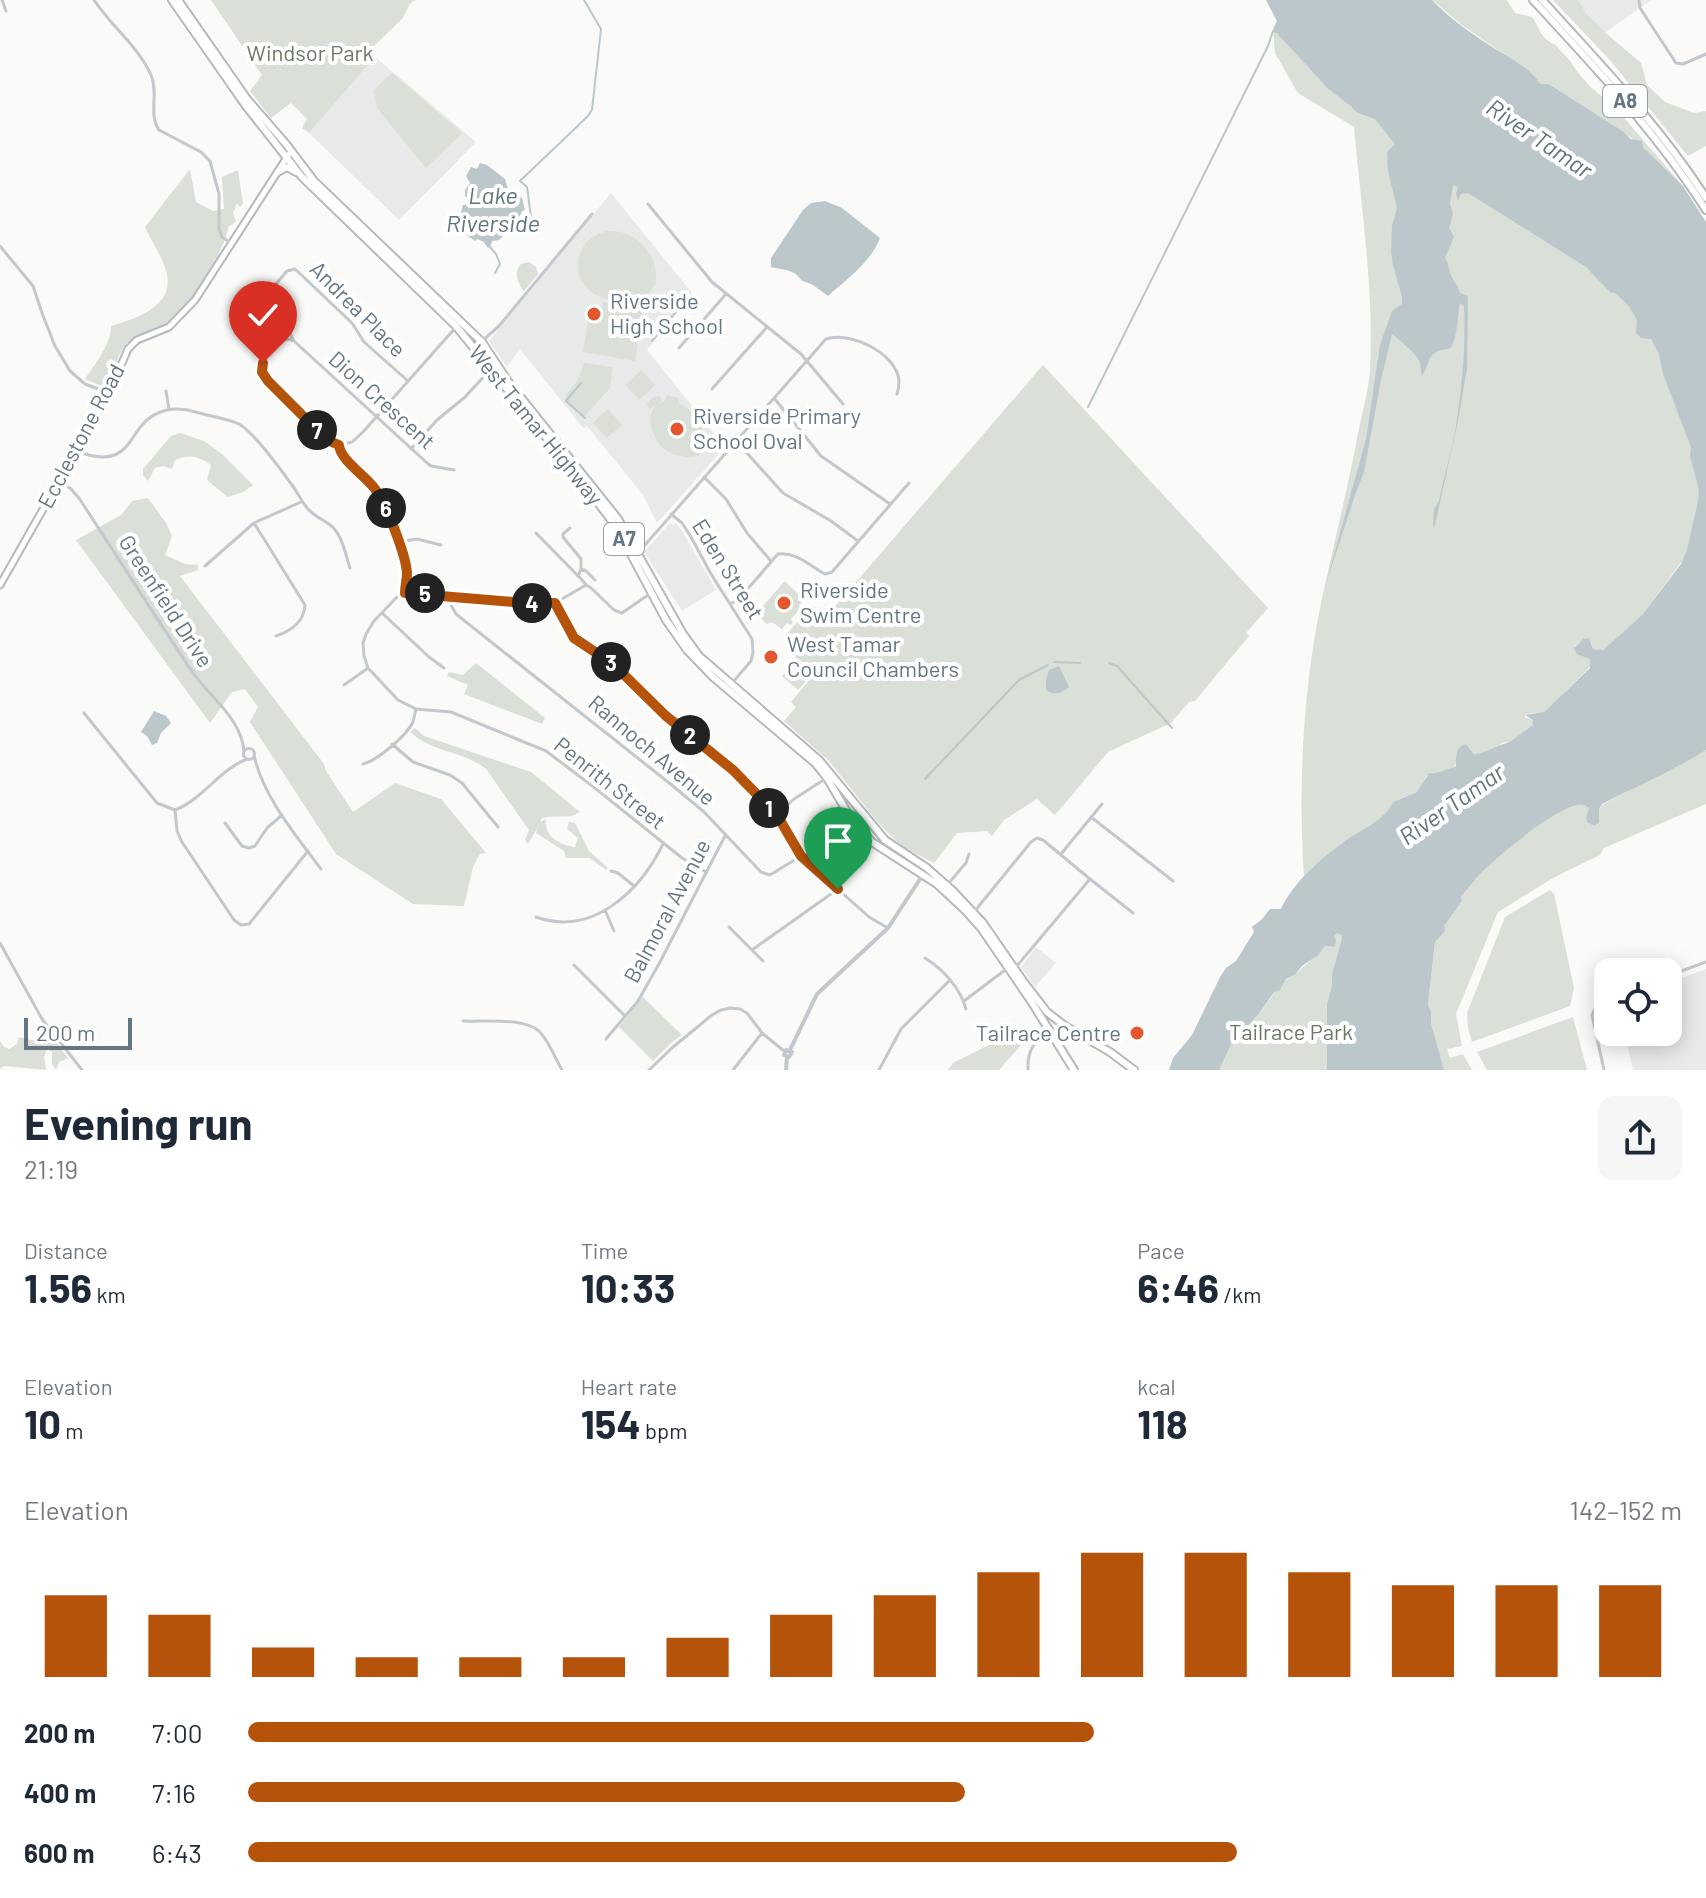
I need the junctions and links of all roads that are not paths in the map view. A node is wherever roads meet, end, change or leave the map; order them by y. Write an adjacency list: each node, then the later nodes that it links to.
1 (2, 0): 8 (street)
2 (94, 0): 17 (street)
3 (172, 0): 10 (highway, West Tamar Highway / A7)
4 (178, 0): 10 (highway, West Tamar Highway / A7)
5 (1533, 0): 15 (highway, A8)
6 (1542, 0): 13 (highway, A8)
7 (1639, 0): 9 (street)
8 (6, 11)
9 (1706, 54)
10 (289, 154): 11 (main road, Ecclestone Road); 12 (highway, West Tamar Highway / A7); 23 (highway, West Tamar Highway / A7)
11 (278, 172): 12 (highway); 17 (main road, Ecclestone Road)
12 (302, 177): 21 (highway, West Tamar Highway / A7)
13 (1706, 198)
14 (648, 204): 19 (street)
15 (1706, 210)
16 (592, 214): 23 (street)
17 (231, 243): 31 (main road, Ecclestone Road)
18 (0, 246): 31 (street)
19 (726, 294): 22 (street); 25 (street)
20 (251, 310): 28 (street, Andrea Place)
21 (456, 326): 24 (highway, West Tamar Highway / A7); 28 (street)
22 (767, 327): 26 (street); 29 (street)
23 (482, 342): 24 (street); 54 (highway, West Tamar Highway / A7)
24 (474, 348): 27 (highway, West Tamar Highway / A7)
25 (679, 348)
26 (806, 360): 32 (street); 33 (street); 34 (street)
27 (491, 369): 39 (street); 65 (highway, West Tamar Highway / A7)
28 (408, 381): 36 (street)
29 (712, 389)
30 (166, 391): 35 (street)
31 (109, 393): 40 (main road, Ecclestone Road)
32 (897, 394)
33 (774, 398): 37 (street); 46 (street)
34 (843, 404)
35 (169, 409): 40 (street); 45 (street)
36 (376, 418): 38 (street); 38 (street, Dion Crescent); 39 (street, Dion Crescent)
37 (736, 441): 42 (street); 51 (street)
38 (339, 445): 52 (street, Dion Crescent)
39 (411, 449): 41 (street, Dion Crescent)
40 (76, 451): 43 (main road, Ecclestone Road)
41 (454, 470)
42 (704, 477): 47 (street); 55 (street)
43 (58, 482): 61 (main road, Ecclestone Road); 77 (street, Greenfield Drive)
44 (909, 483): 46 (street)
45 (302, 502): 48 (street); 57 (street)
46 (890, 504): 51 (street)
47 (671, 514): 54 (street); 68 (street, Eden Street)
48 (254, 523): 56 (street); 70 (street)
49 (570, 528): 58 (street)
50 (536, 533): 59 (street)
51 (858, 541): 55 (street)
52 (398, 542): 53 (street); 64 (street, Dion Crescent)
53 (441, 545)
54 (638, 553): 63 (highway, West Tamar Highway / A7)
55 (771, 561): 68 (street)
56 (205, 566)
57 (350, 568)
58 (581, 569): 59 (street); 60 (street)
59 (578, 576): 62 (street)
60 (595, 580)
61 (0, 585)
62 (586, 585): 65 (street); 67 (street)
63 (658, 588): 65 (highway); 74 (highway, West Tamar Highway / A7)
64 (405, 593): 66 (street); 69 (street)
65 (651, 593): 86 (highway, West Tamar Highway / A7)
66 (451, 596): 67 (street); 94 (street, Rannoch Avenue)
67 (555, 603): 90 (street)
68 (730, 604): 74 (street, Eden Street)
69 (382, 613): 71 (street); 72 (street)
70 (276, 636)
71 (368, 668): 73 (street); 75 (street, Penrith Street)
72 (444, 668)
73 (344, 685)
74 (731, 685): 100 (highway, West Tamar Highway / A7)
75 (416, 709): 78 (street); 95 (street, Penrith Street)
76 (84, 713): 88 (street)
77 (244, 742): 79 (street, Greenfield Drive); 80 (street)
78 (392, 744): 84 (street); 93 (street)
79 (252, 749): 80 (street); 81 (street)
80 (244, 752): 82 (street); 83 (street)
81 (254, 755): 82 (street); 85 (street)
82 (247, 759): 83 (street); 85 (street)
83 (237, 763): 88 (street)
84 (363, 764)
85 (256, 767): 89 (street)
86 (827, 778): 90 (street); 104 (highway, West Tamar Highway / A7)
87 (1102, 804): 91 (street)
88 (175, 810): 96 (street)
89 (282, 815): 92 (street); 96 (street)
90 (777, 815): 99 (street)
91 (1091, 817): 98 (street); 106 (street)
92 (225, 823)
93 (498, 827)
94 (725, 835): 99 (street, Rannoch Avenue); 103 (street, Balmoral Avenue)
95 (663, 844): 103 (street, Penrith Street); 108 (street)
96 (308, 851): 101 (street)
97 (969, 854): 107 (street)
98 (1060, 855): 105 (street); 111 (street)
99 (801, 856): 109 (street)
100 (927, 868): 104 (street); 107 (highway, West Tamar Highway / A7)
101 (321, 869)
102 (611, 871): 108 (street)
103 (706, 872): 129 (street, Balmoral Avenue)
104 (923, 875): 115 (street); 123 (highway, West Tamar Highway / A7)
105 (1090, 879): 112 (street); 123 (street)
106 (1173, 881)
107 (947, 885): 111 (highway, West Tamar Highway / A7)
108 (635, 886): 110 (street)
109 (838, 889): 115 (street); 118 (street)
110 (605, 910): 113 (street); 116 (street)
111 (974, 912): 123 (highway, West Tamar Highway / A7)
112 (1133, 913)
113 (536, 917)
114 (729, 927): 118 (street)
115 (888, 928): 137 (street)
116 (614, 931)
117 (0, 943): 138 (street)
118 (752, 950): 120 (street)
119 (925, 958): 125 (street)
120 (763, 961)
121 (1706, 962): 124 (street)
122 (574, 965): 129 (street)
123 (1012, 968): 126 (street); 130 (highway, West Tamar Highway / A7); 133 (highway, West Tamar Highway / A7)
124 (1682, 971)
125 (950, 980): 126 (street); 143 (street)
126 (964, 1001): 128 (street)
127 (1594, 1008): 132 (street)
128 (966, 1009)
129 (625, 1016): 135 (street, Balmoral Avenue)
130 (1056, 1020): 133 (highway); 146 (highway, A7)
131 (463, 1021): 139 (street)
132 (1594, 1028)
133 (1048, 1030): 144 (street); 145 (highway, West Tamar Highway / A7)
134 (762, 1033): 137 (street); 140 (street); 141 (street)
135 (606, 1039)
136 (1598, 1046): 147 (street)
137 (787, 1053): 142 (street)
138 (82, 1070)
139 (562, 1070)
140 (649, 1070)
141 (733, 1070)
142 (786, 1070)
143 (879, 1070)
144 (1028, 1070)
145 (1074, 1070)
146 (1134, 1070)
147 (1604, 1070)

